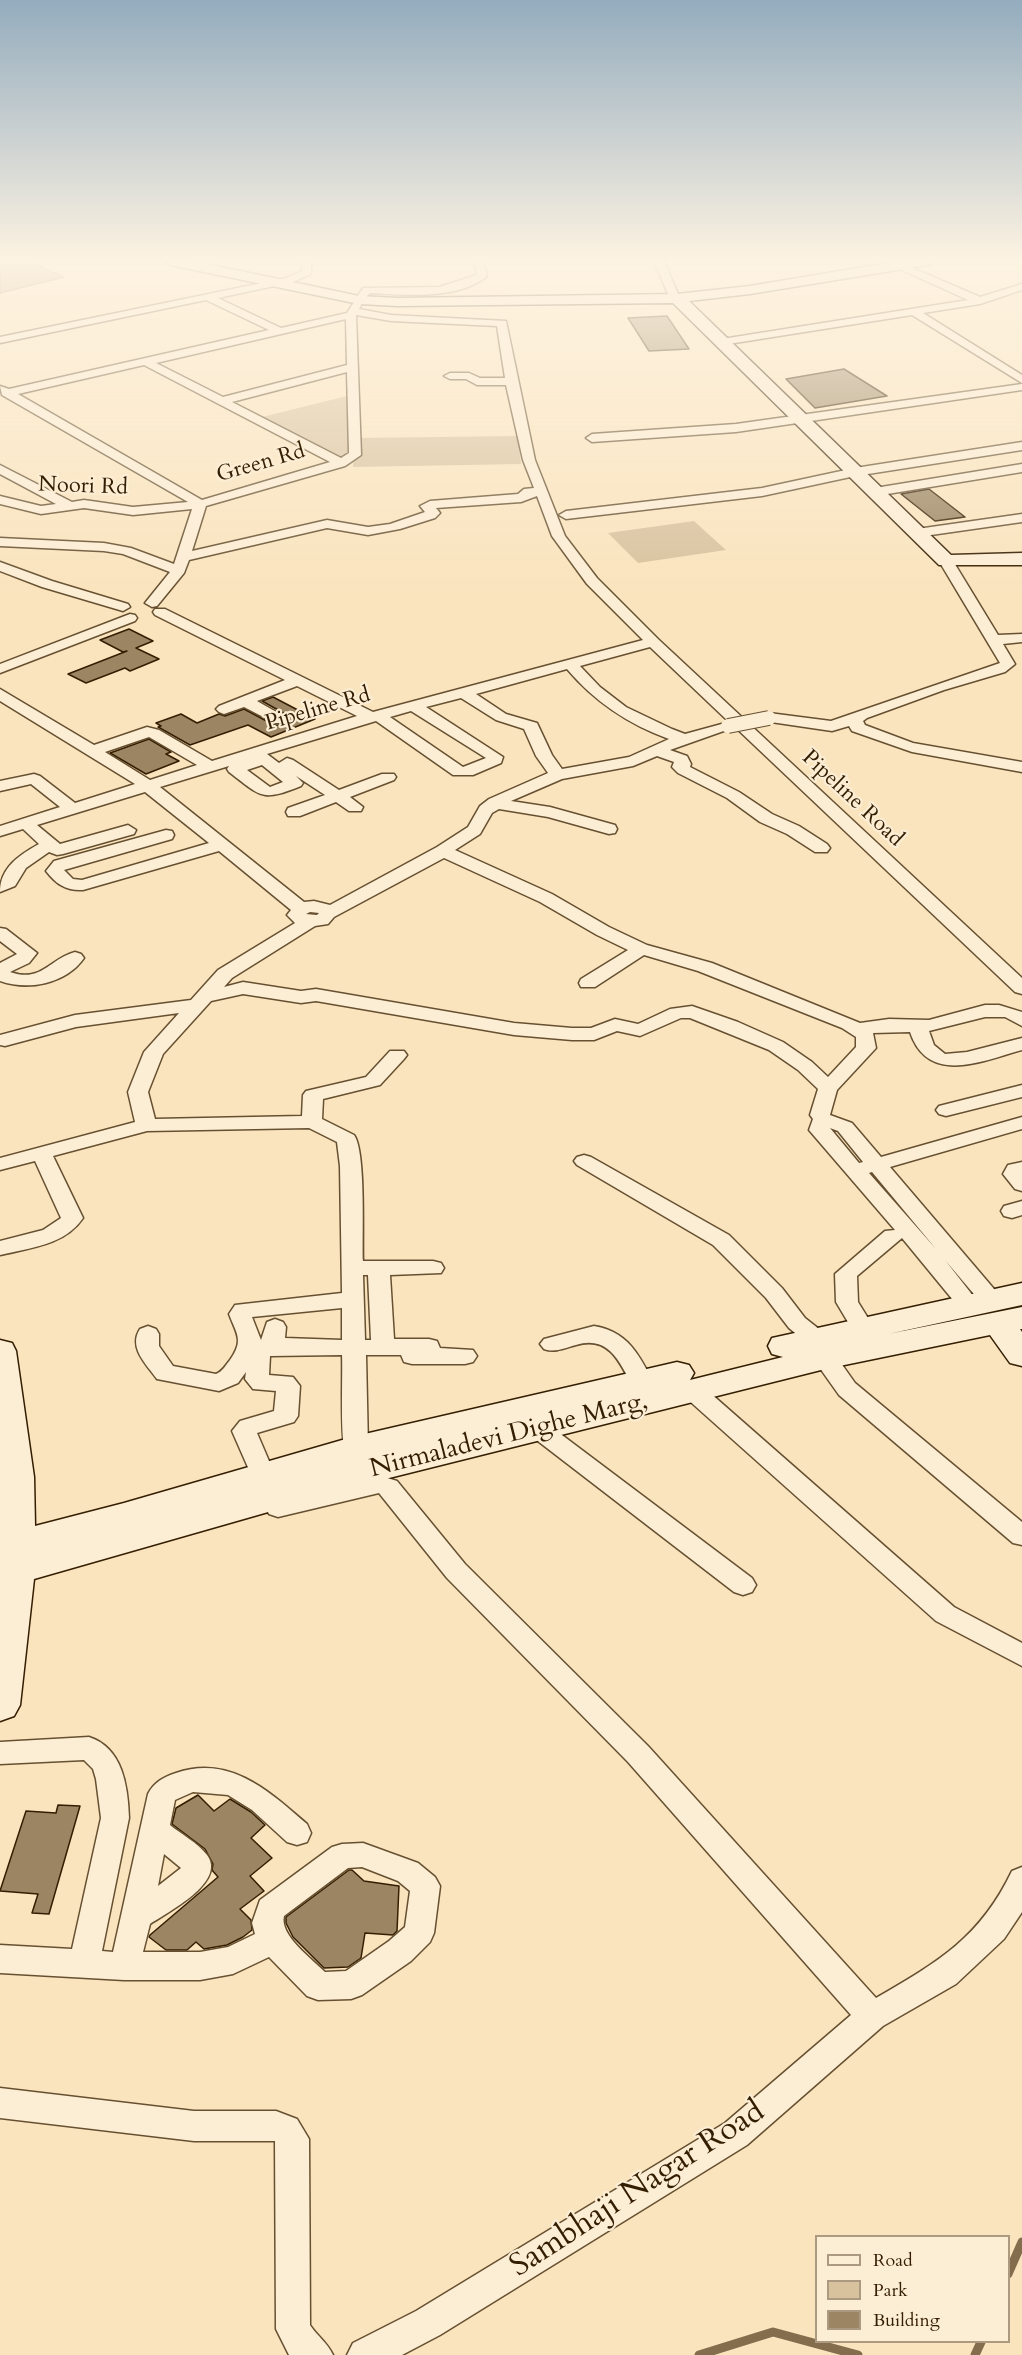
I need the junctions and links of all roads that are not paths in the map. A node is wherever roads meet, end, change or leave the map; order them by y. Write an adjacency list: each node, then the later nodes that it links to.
1 (102, 371): 12 (street)
2 (163, 371): 13 (street)
3 (338, 371): 13 (street)
4 (353, 371): 17 (street, Green Rd)
5 (509, 371): 10 (street, Pipeline Road)
6 (752, 371): 14 (main road)
7 (1008, 371): 9 (street)
8 (450, 376): 10 (street)
9 (1022, 380)
10 (511, 381): 21 (street, Pipeline Road)
11 (1022, 387): 14 (street)
12 (3, 391): 24 (street)
13 (222, 401): 17 (street)
14 (803, 420): 15 (street); 20 (main road)
15 (592, 438)
16 (1022, 446): 20 (street)
17 (341, 463): 24 (street, Green Rd)
18 (1022, 468): 22 (street)
19 (0, 469): 25 (street)
20 (855, 472): 22 (main road); 26 (street)
21 (542, 492): 32 (street); 38 (street, Pipeline Road)
22 (875, 492): 28 (main road)
23 (0, 500): 25 (street, Noori Rd)
24 (200, 504): 25 (street, Noori Rd); 32 (street, Green Rd)
25 (70, 506)
26 (566, 515)
27 (1022, 518): 28 (street)
28 (917, 533): 31 (main road)
29 (0, 542): 32 (street)
30 (1022, 559): 31 (main road)
31 (946, 561): 37 (street)
32 (181, 564): 34 (street, Green Rd)
33 (2, 568): 35 (street)
34 (153, 611): 35 (street); 41 (street); 42 (street)
35 (127, 613): 40 (street)
36 (1022, 638): 37 (street)
37 (993, 640): 52 (street)
38 (652, 642): 39 (street, Pipeline Rd); 86 (street, Pipeline Road)
39 (570, 664): 43 (street); 44 (street, Pipeline Rd)
40 (0, 669)
41 (298, 680): 42 (street); 50 (street)
42 (282, 686): 47 (street); 53 (street)
43 (595, 692): 45 (street); 54 (street)
44 (464, 693): 48 (street, Pipeline Rd); 60 (street)
45 (621, 698)
46 (3, 699): 55 (street)
47 (245, 701): 49 (street); 51 (street)
48 (413, 706): 50 (street, Pipeline Rd); 50 (street)
49 (224, 709)
50 (375, 716): 53 (street, Pipeline Rd)
51 (280, 720)
52 (855, 720): 54 (street, bridge); 59 (street)
53 (354, 723): 57 (street, Pipeline Rd)
54 (684, 739): 56 (street)
55 (92, 751): 58 (street); 62 (street)
56 (657, 751): 60 (street); 76 (street)
57 (262, 753): 58 (street, Pipeline Rd); 64 (street)
58 (209, 766): 62 (street, Pipeline Rd)
59 (1022, 768)
60 (558, 775): 65 (street)
61 (388, 777): 64 (street)
62 (147, 785): 67 (street, Pipeline Rd); 75 (street)
63 (0, 786): 67 (street)
64 (338, 796): 66 (street); 68 (street)
65 (495, 803): 70 (street); 77 (street)
66 (354, 807)
67 (72, 808): 69 (street, Pipeline Rd)
68 (294, 812)
69 (25, 823): 72 (street, Pipeline Rd); 74 (street)
70 (609, 829)
71 (128, 830): 74 (street)
72 (0, 831)
73 (166, 835): 75 (street)
74 (50, 845): 78 (street)
75 (221, 845): 79 (street)
76 (821, 848)
77 (443, 851): 79 (street); 81 (street)
78 (0, 886)
79 (305, 916): 87 (street)
80 (0, 933): 83 (street)
81 (641, 949): 85 (street); 90 (street)
82 (75, 958): 84 (street)
83 (0, 970)
84 (0, 975)
85 (588, 983)
86 (1022, 988)
87 (199, 1001): 91 (street); 94 (street); 100 (street)
88 (1022, 1020): 89 (street)
89 (918, 1027): 90 (street); 92 (street)
90 (857, 1029): 94 (street)
91 (5, 1040)
92 (1022, 1044)
93 (397, 1055): 98 (street)
94 (828, 1088): 97 (street)
95 (1022, 1091): 96 (street)
96 (946, 1110)
97 (823, 1119): 105 (street); 106 (street)
98 (312, 1122): 100 (street); 110 (street)
99 (1022, 1123): 106 (street)
100 (146, 1125): 101 (street)
101 (41, 1153): 103 (street); 109 (street)
102 (584, 1161): 122 (street)
103 (0, 1164)
104 (1022, 1168): 107 (street)
105 (854, 1170): 106 (street); 114 (street)
106 (891, 1171): 114 (street)
107 (1022, 1184)
108 (894, 1236): 116 (street)
109 (0, 1248)
110 (352, 1268): 111 (street); 113 (street)
111 (379, 1268): 112 (street); 120 (street)
112 (433, 1268)
113 (353, 1299): 117 (street); 119 (street)
114 (1004, 1310): 116 (main road, Nirmaladevi Dighe Marg,); 124 (main road)
115 (148, 1334): 117 (street)
116 (869, 1338): 122 (main road, Nirmaladevi Dighe Marg,)
117 (268, 1343): 119 (street); 130 (street)
118 (552, 1344): 126 (street)
119 (355, 1346): 120 (street); 125 (street); 129 (street)
120 (383, 1346): 121 (street)
121 (429, 1347)
122 (821, 1348): 126 (main road, Nirmaladevi Dighe Marg,); 127 (main road, Nirmaladevi Dighe Marg,); 131 (street)
123 (0, 1351): 133 (main road)
124 (1022, 1355)
125 (465, 1356)
126 (646, 1391): 127 (main road, Nirmaladevi Dighe Marg,); 128 (main road, Nirmaladevi Dighe Marg,); 129 (main road, Nirmaladevi Dighe Marg,)
127 (693, 1391): 135 (street)
128 (538, 1429): 129 (main road, Nirmaladevi Dighe Marg,); 134 (street)
129 (365, 1459): 130 (main road, Nirmaladevi Dighe Marg,); 132 (main road, Nirmaladevi Dighe Marg,)
130 (263, 1475): 133 (main road, Nirmaladevi Dighe Marg,)
131 (1022, 1536)
132 (132, 1539): 133 (main road, Nirmaladevi Dighe Marg,); 146 (street)
133 (8, 1559): 136 (main road)
134 (743, 1585)
135 (1022, 1656)
136 (0, 1705)
137 (0, 1753): 144 (street)
138 (155, 1830): 139 (street); 141 (street); 141 (street)
139 (297, 1833)
140 (1020, 1890): 146 (street, Sambhaji Nagar Road)
141 (137, 1916): 145 (street)
142 (272, 1940): 142 (street); 145 (street)
143 (0, 1959): 144 (street)
144 (84, 1964): 145 (street)
145 (124, 1966)
146 (872, 2016): 149 (street, Sambhaji Nagar Road)
147 (0, 2103): 148 (street)
148 (315, 2355)
149 (365, 2355)

